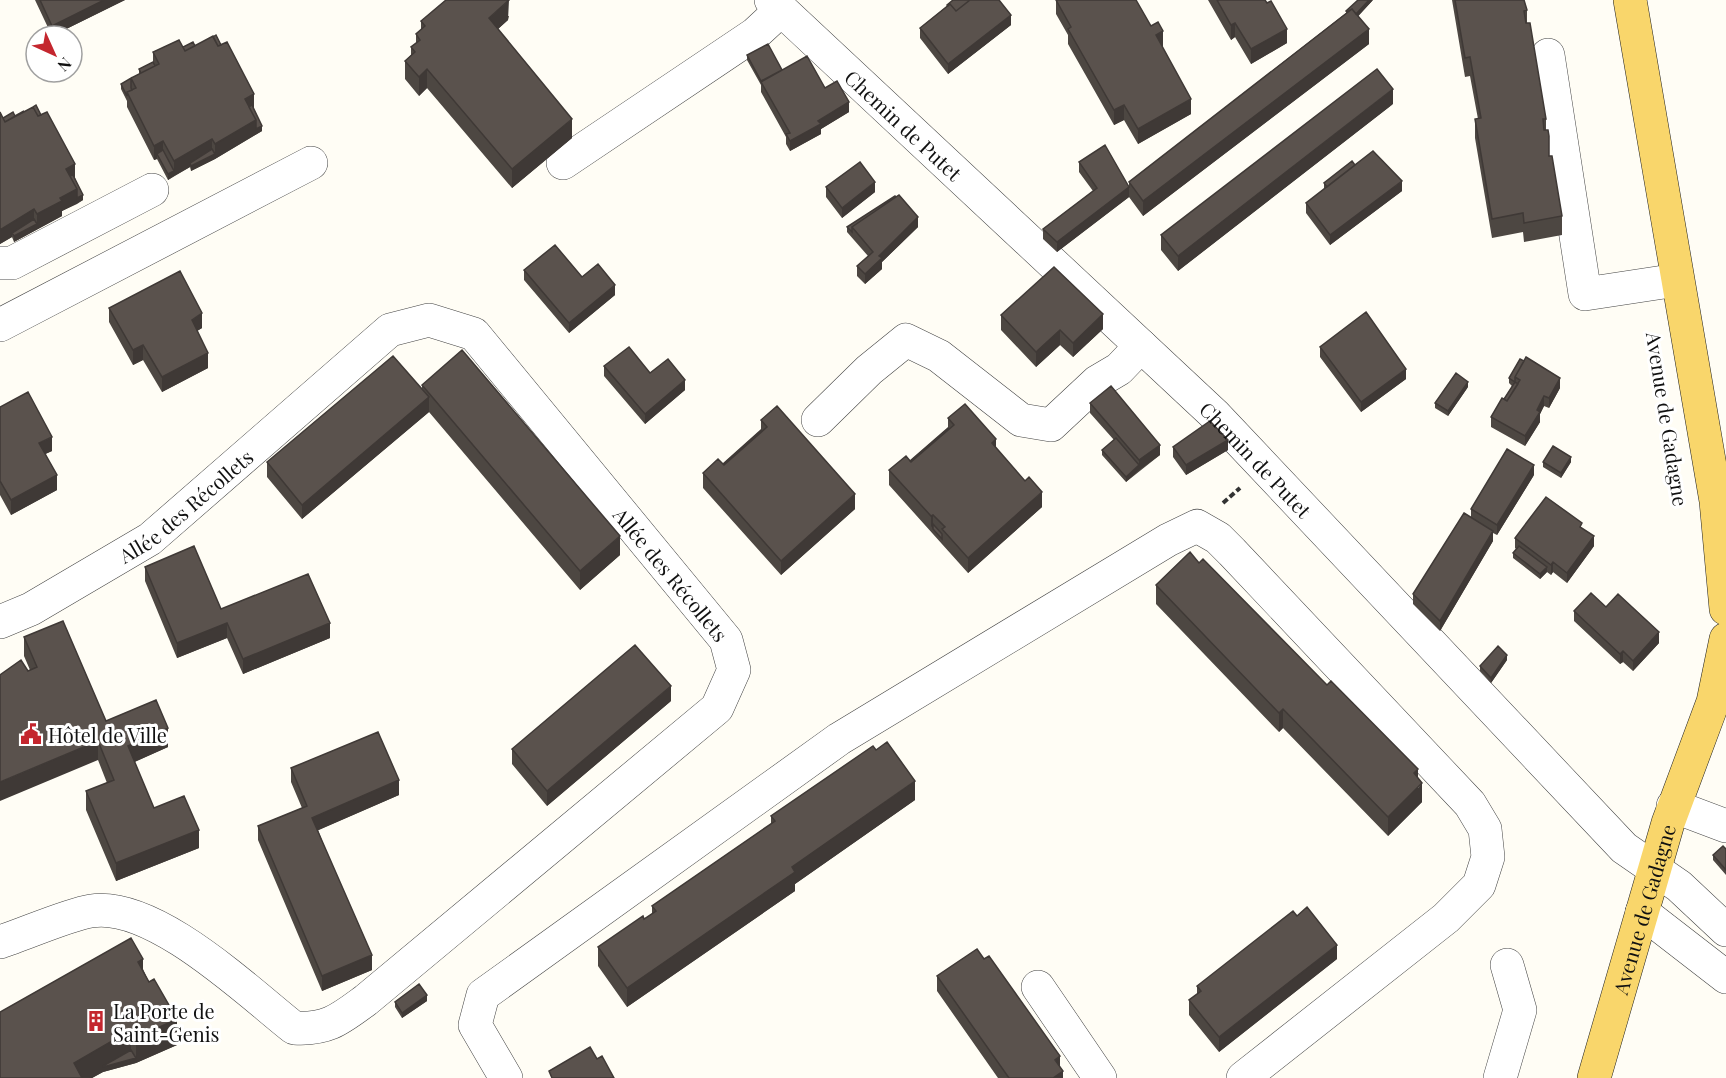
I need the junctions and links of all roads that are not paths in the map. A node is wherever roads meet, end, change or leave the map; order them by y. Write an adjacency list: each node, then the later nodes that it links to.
1 (1630, 0): 8 (main road, Avenue de Gadagne)
2 (776, 5): 5 (street); 10 (street, Chemin de Putet)
3 (1548, 55): 8 (street)
4 (311, 163): 9 (street)
5 (563, 163)
6 (152, 190): 7 (street)
7 (0, 263)
8 (1677, 280): 12 (main road, Avenue de Gadagne)
9 (0, 325)
10 (1141, 346): 11 (street); 17 (street, Chemin de Putet)
11 (818, 420)
12 (1726, 609)
13 (0, 622): 20 (street, Allée des Récollets)
14 (1726, 639): 15 (main road, Avenue de Gadagne)
15 (1673, 807): 16 (street); 17 (main road, Avenue de Gadagne)
16 (1726, 826)
17 (1656, 868): 18 (main road, Avenue de Gadagne); 19 (street, Chemin de Putet)
18 (1642, 912): 22 (street); 28 (main road, Avenue de Gadagne)
19 (1726, 930)
20 (0, 942)
21 (1507, 965): 27 (street)
22 (1726, 977)
23 (1038, 987): 25 (street)
24 (506, 1078): 26 (street)
25 (1100, 1078)
26 (1243, 1078)
27 (1500, 1078)
28 (1594, 1078)

